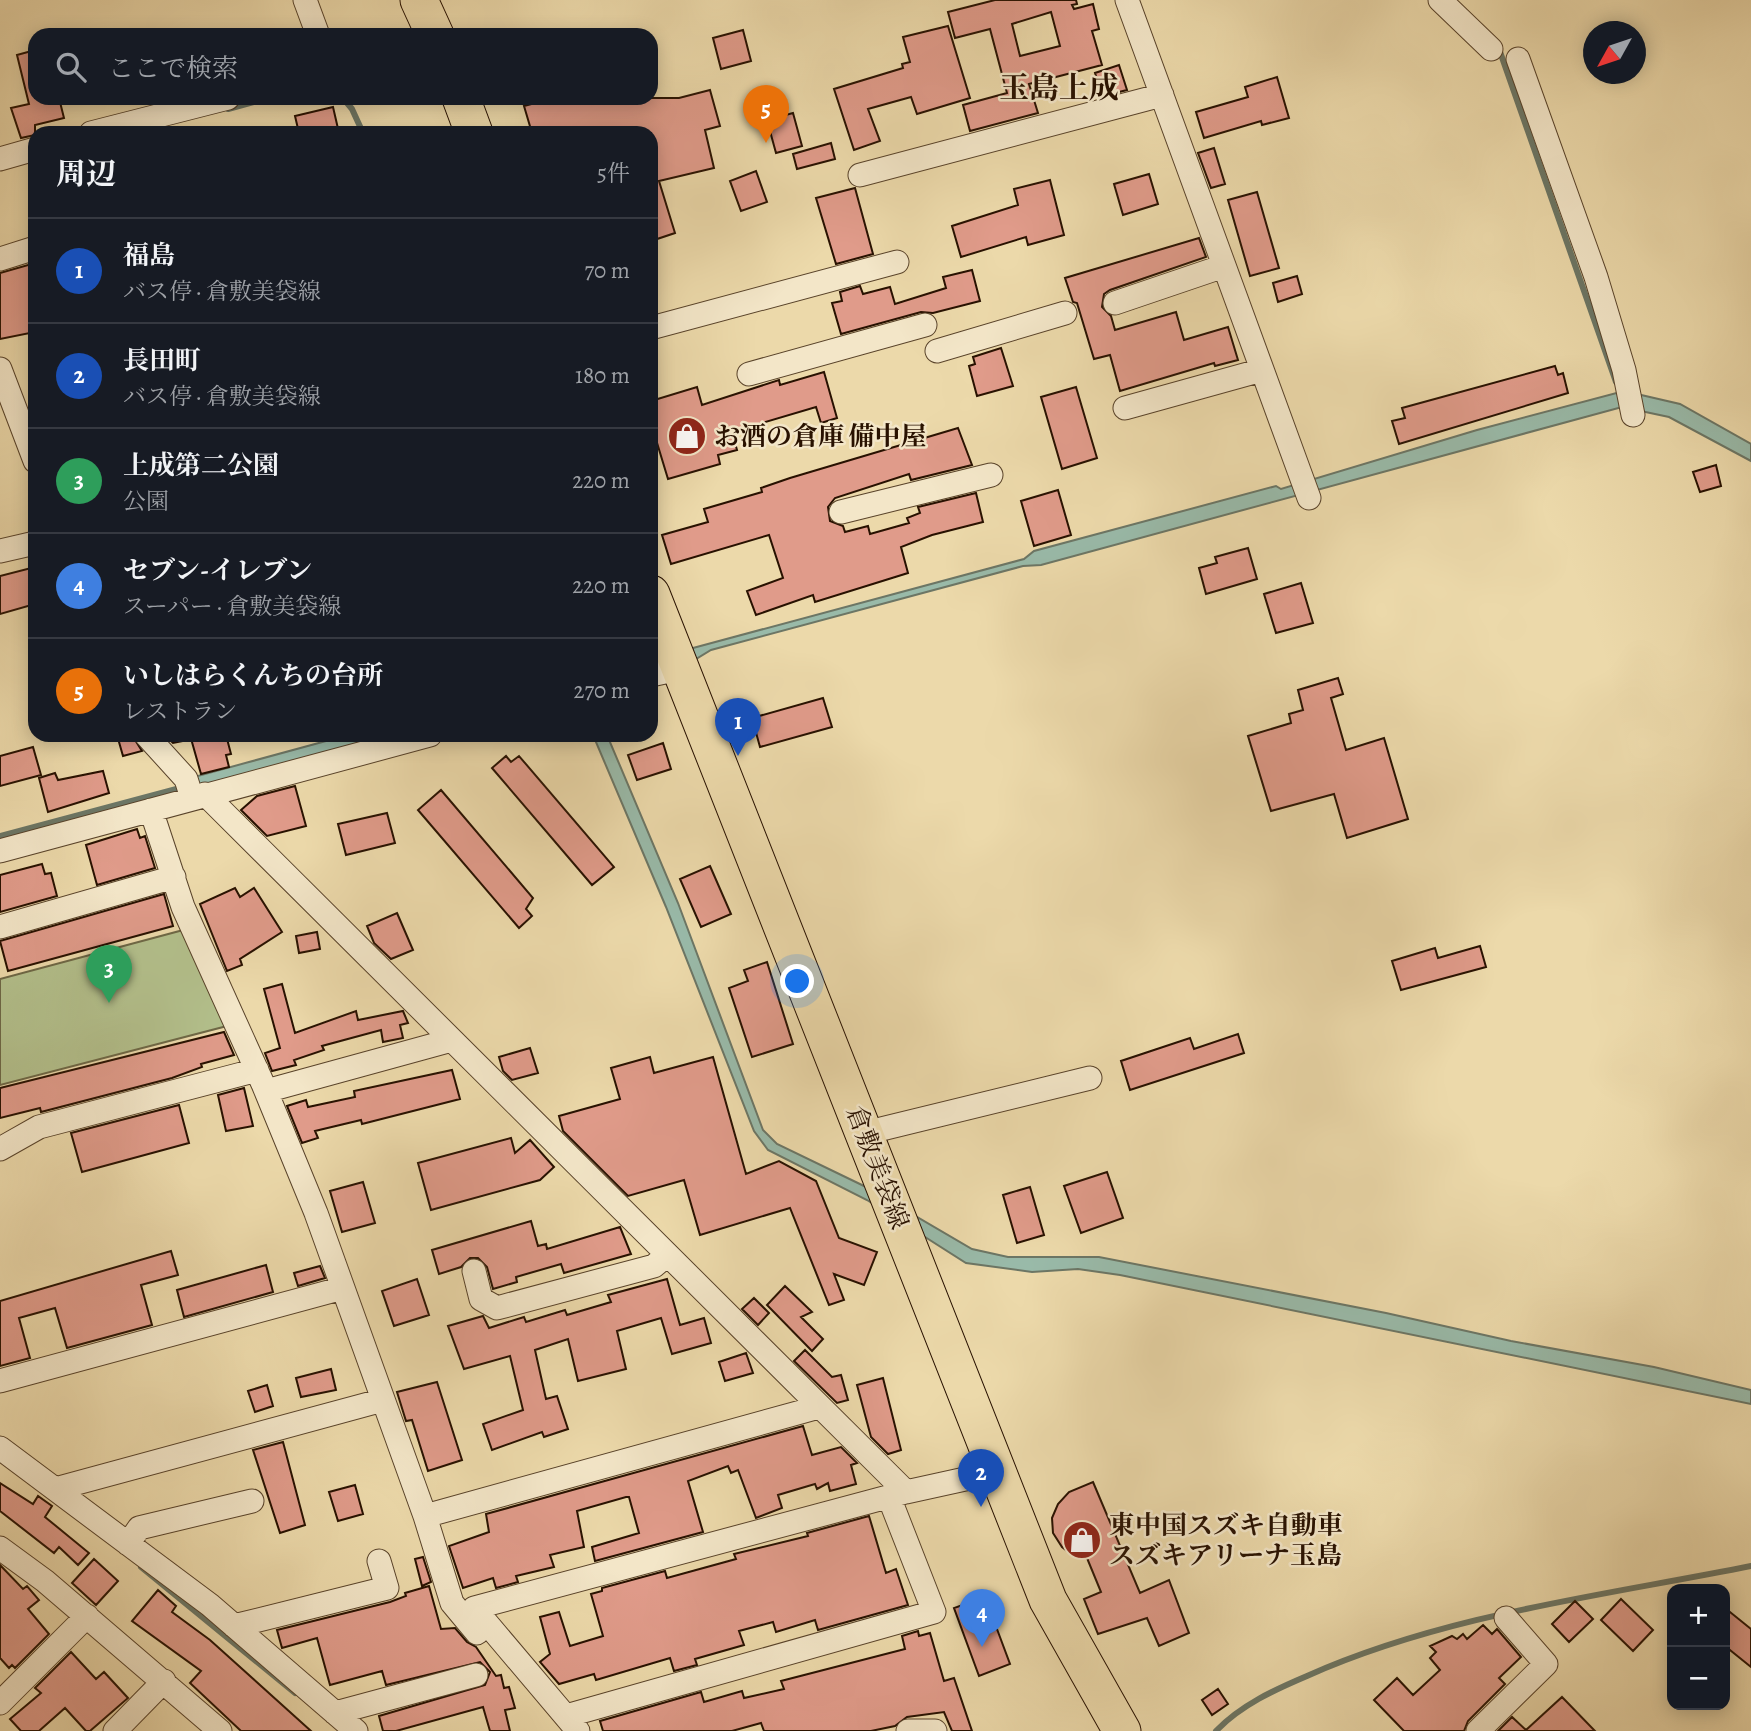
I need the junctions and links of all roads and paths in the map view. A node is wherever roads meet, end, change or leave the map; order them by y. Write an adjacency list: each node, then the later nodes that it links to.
1 (305, 0): 5 (street)
2 (419, 0): 6 (main road)
3 (1127, 0): 9 (street)
4 (1440, 0): 7 (street)
5 (315, 28)
6 (432, 28)
7 (1491, 49)
8 (1518, 59): 30 (street)
9 (1161, 95): 16 (street); 20 (street)
10 (201, 105): 12 (street)
11 (464, 105): 13 (main road)
12 (118, 126)
13 (471, 126)
14 (28, 151): 15 (street)
15 (0, 159)
16 (860, 174)
17 (28, 250): 18 (street)
18 (0, 259)
19 (897, 262): 24 (street)
20 (1224, 266): 21 (street); 27 (street)
21 (1115, 303)
22 (1065, 313): 25 (street)
23 (925, 325): 28 (street)
24 (658, 326)
25 (937, 351)
26 (0, 369): 31 (street)
27 (1262, 370): 29 (street); 33 (street)
28 (749, 374)
29 (1125, 408)
30 (1632, 414)
31 (28, 443)
32 (991, 475): 34 (street)
33 (1309, 498)
34 (841, 512)
35 (28, 545): 36 (street)
36 (0, 551)
37 (658, 633): 38 (main road, 倉敷美袋線)
38 (665, 672): 49 (main road, 倉敷美袋線)
39 (152, 742): 41 (street)
40 (400, 742): 41 (street)
41 (193, 791): 42 (street); 46 (street)
42 (151, 810): 43 (street); 44 (street)
43 (0, 851)
44 (174, 877): 45 (street); 48 (street)
45 (0, 926)
46 (452, 1040): 48 (street); 51 (street)
47 (1090, 1078): 49 (street)
48 (262, 1080): 50 (street); 53 (street)
49 (865, 1133): 58 (main road, 倉敷美袋線)
50 (0, 1149)
51 (667, 1255): 52 (street); 56 (street)
52 (474, 1271)
53 (343, 1288): 54 (street); 55 (street)
54 (0, 1381)
55 (383, 1400): 59 (street); 62 (street)
56 (819, 1407): 60 (street); 62 (street)
57 (0, 1448): 59 (street)
58 (997, 1472): 60 (street); 79 (main road, 倉敷美袋線)
59 (55, 1489): 63 (street)
60 (898, 1495): 73 (street); 73 (street)
61 (252, 1501): 63 (street)
62 (425, 1516): 73 (street)
63 (128, 1544): 68 (street)
64 (0, 1548): 66 (street)
65 (379, 1562): 68 (street)
66 (88, 1616): 70 (street); 71 (street)
67 (1506, 1618): 80 (street)
68 (234, 1626): 72 (street)
69 (476, 1675): 72 (street)
70 (164, 1681): 74 (street); 75 (street)
71 (0, 1703)
72 (335, 1713): 76 (street)
73 (568, 1726)
74 (116, 1731)
75 (220, 1731)
76 (356, 1731)
77 (908, 1731): 78 (street)
78 (934, 1731)
79 (1122, 1731)
80 (1478, 1731)

